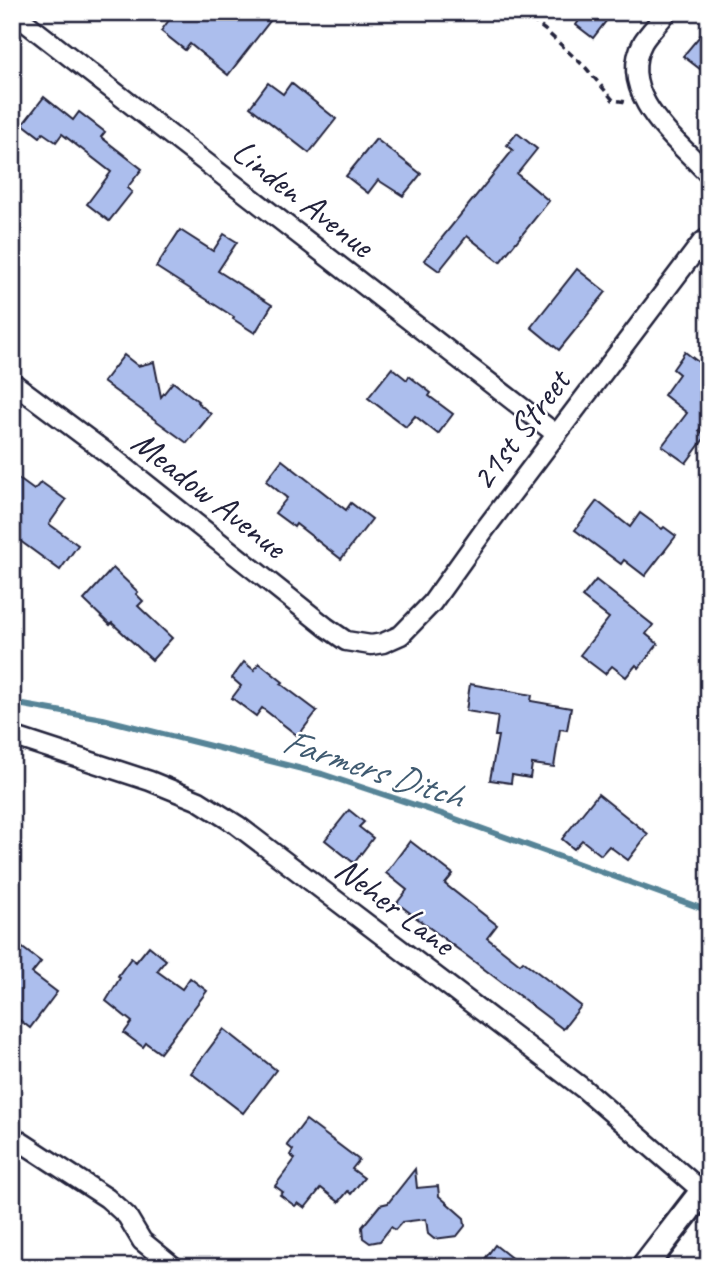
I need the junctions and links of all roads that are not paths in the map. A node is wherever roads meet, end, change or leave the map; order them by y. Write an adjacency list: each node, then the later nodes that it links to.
1 (12, 12): 6 (street, Linden Avenue)
2 (667, 12): 3 (street)
3 (709, 175)
4 (709, 237): 6 (street, 21st Street)
5 (12, 382): 7 (street, Meadow Avenue)
6 (556, 434): 7 (street, 21st Street)
7 (371, 645)
8 (12, 736): 10 (street, Neher Lane)
9 (12, 1136): 11 (street)
10 (706, 1187): 12 (street)
11 (174, 1267)
12 (644, 1267)

